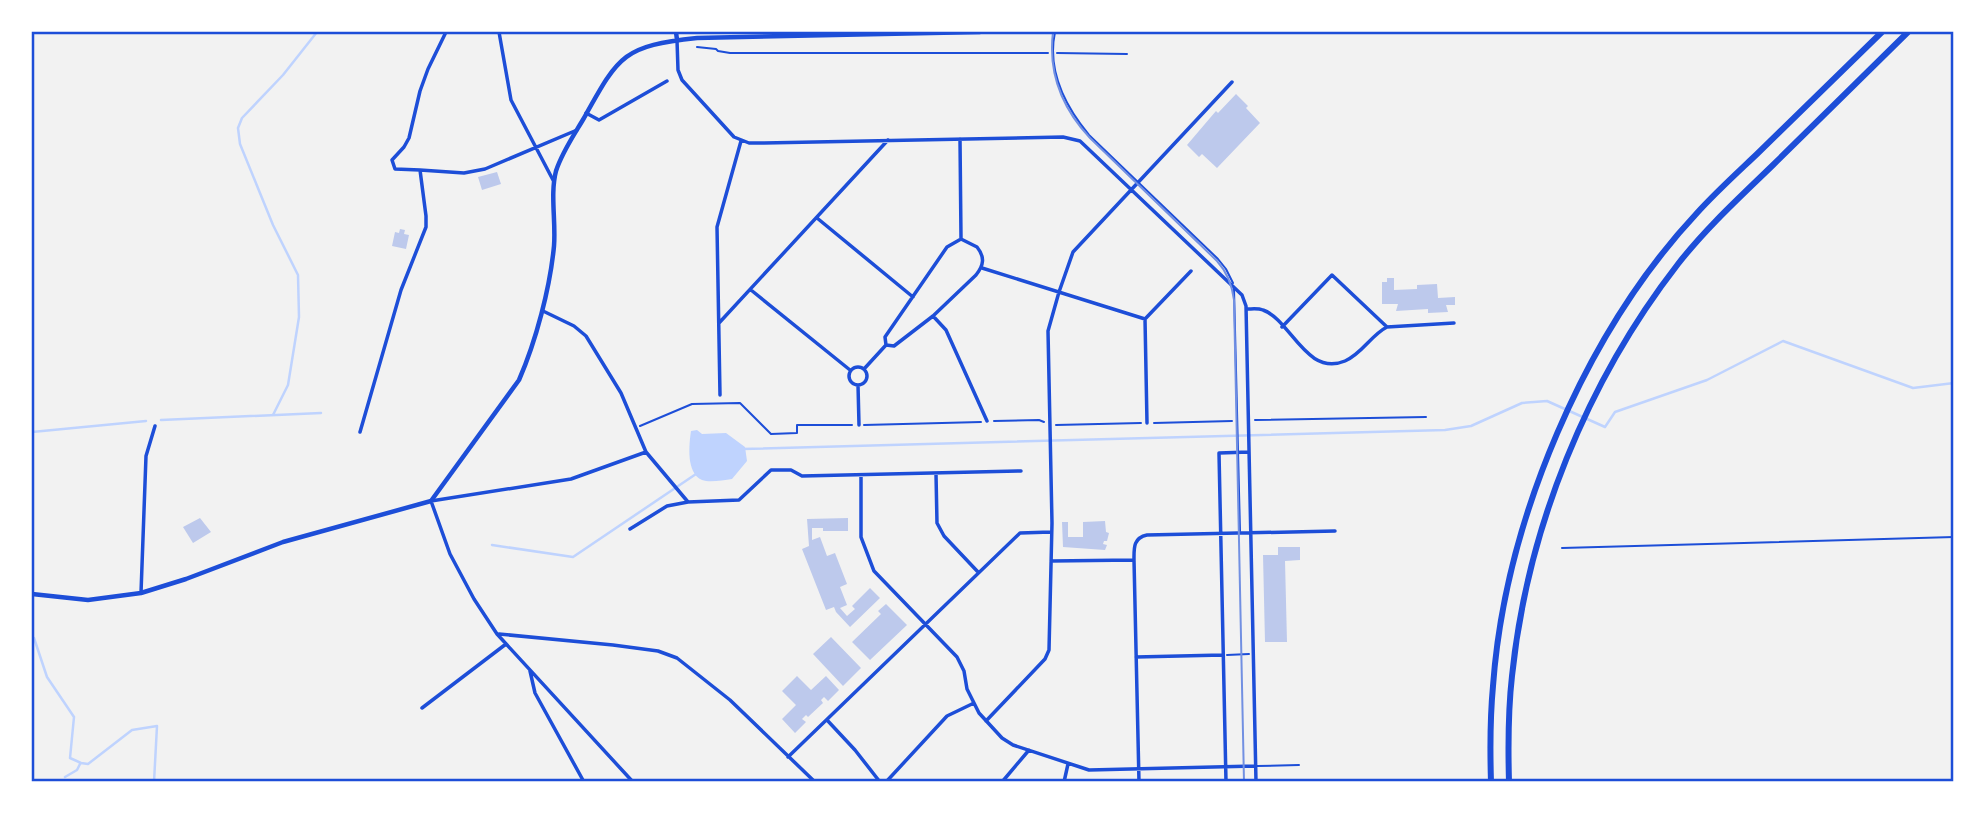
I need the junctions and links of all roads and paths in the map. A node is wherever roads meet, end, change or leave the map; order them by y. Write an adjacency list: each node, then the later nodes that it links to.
1 (446, 32): 20 (street)
2 (499, 32): 19 (street)
3 (676, 32): 8 (street)
4 (980, 32): 8 (street)
5 (1055, 32): 10 (lane)
6 (1882, 32): 106 (highway)
7 (1908, 32): 107 (highway)
8 (677, 40): 14 (street); 18 (street)
9 (697, 47): 10 (path)
10 (1054, 53): 11 (path); 22 (lane)
11 (1127, 54)
12 (667, 81): 14 (street)
13 (1231, 82): 22 (street)
14 (586, 113): 15 (street)
15 (577, 130): 19 (street); 21 (street)
16 (960, 139): 17 (street); 23 (street); 25 (street)
17 (888, 140): 18 (street); 24 (street)
18 (741, 141): 36 (street)
19 (538, 148): 20 (street); 21 (street)
20 (420, 170): 54 (street)
21 (554, 182): 33 (street)
22 (1137, 182): 23 (street); 28 (lane)
23 (1131, 188): 28 (street); 30 (street)
24 (817, 218): 29 (street); 31 (street)
25 (961, 239): 26 (street); 31 (street)
26 (982, 268): 30 (street); 34 (street)
27 (1191, 271): 35 (street)
28 (1234, 287): 32 (street); 47 (lane)
29 (751, 290): 36 (street); 42 (street)
30 (1059, 292): 35 (street); 51 (street)
31 (912, 297): 40 (street)
32 (1247, 309): 38 (street); 48 (street)
33 (541, 310): 53 (street); 63 (street)
34 (933, 316): 40 (street); 46 (street)
35 (1146, 319): 49 (street)
36 (719, 323): 44 (street)
37 (1454, 323): 39 (street)
38 (1282, 327): 39 (street); 39 (street)
39 (1387, 327)
40 (886, 345): 41 (street)
41 (864, 369): 42 (street); 43 (street)
42 (850, 370): 43 (street)
43 (858, 385): 50 (street)
44 (720, 395)
45 (1426, 417): 48 (path)
46 (987, 421): 50 (path); 51 (path)
47 (1238, 421): 49 (path); 56 (lane)
48 (1248, 421): 57 (street)
49 (1147, 423): 51 (path)
50 (859, 425): 53 (path)
51 (1050, 425): 60 (street)
52 (155, 426): 76 (street)
53 (636, 428): 55 (street)
54 (360, 432)
55 (646, 452): 63 (street); 64 (street)
56 (1239, 452): 57 (street); 68 (lane); 70 (street)
57 (1249, 452): 69 (street)
58 (1021, 471): 61 (street)
59 (1044, 471): 60 (street)
60 (1051, 471): 67 (street)
61 (936, 473): 62 (street); 75 (street)
62 (861, 475): 64 (street); 78 (street)
63 (430, 501): 76 (street); 79 (street)
64 (688, 502): 65 (street)
65 (630, 529)
66 (1335, 531): 69 (street)
67 (1051, 532): 73 (street); 75 (street)
68 (1240, 532): 69 (street); 70 (street)
69 (1250, 532): 81 (street)
70 (1220, 533): 74 (street); 82 (street)
71 (1954, 537): 72 (path)
72 (1562, 548)
73 (1051, 561): 74 (street); 88 (street)
74 (1134, 561): 83 (street)
75 (978, 572): 78 (street)
76 (141, 593): 77 (street)
77 (32, 594)
78 (925, 625): 85 (street); 87 (street)
79 (498, 634): 80 (street); 90 (street)
80 (506, 644): 84 (street); 86 (street)
81 (1253, 654): 82 (path); 94 (street)
82 (1223, 655): 83 (street); 93 (street)
83 (1136, 657): 95 (street)
84 (530, 669): 96 (street); 97 (street)
85 (974, 703): 88 (street); 100 (street)
86 (422, 709)
87 (827, 720): 90 (street); 99 (street)
88 (986, 721): 89 (street)
89 (1028, 750): 91 (street); 101 (street)
90 (789, 757): 98 (street)
91 (1068, 764): 95 (street); 102 (street)
92 (1299, 765): 94 (lane)
93 (1226, 766): 94 (street); 95 (street); 104 (street)
94 (1256, 766): 105 (street)
95 (1139, 768): 103 (street)
96 (584, 782)
97 (633, 782)
98 (815, 782)
99 (880, 782)
100 (886, 782)
101 (1002, 782)
102 (1064, 782)
103 (1139, 782)
104 (1226, 782)
105 (1256, 782)
106 (1490, 782)
107 (1509, 782)

